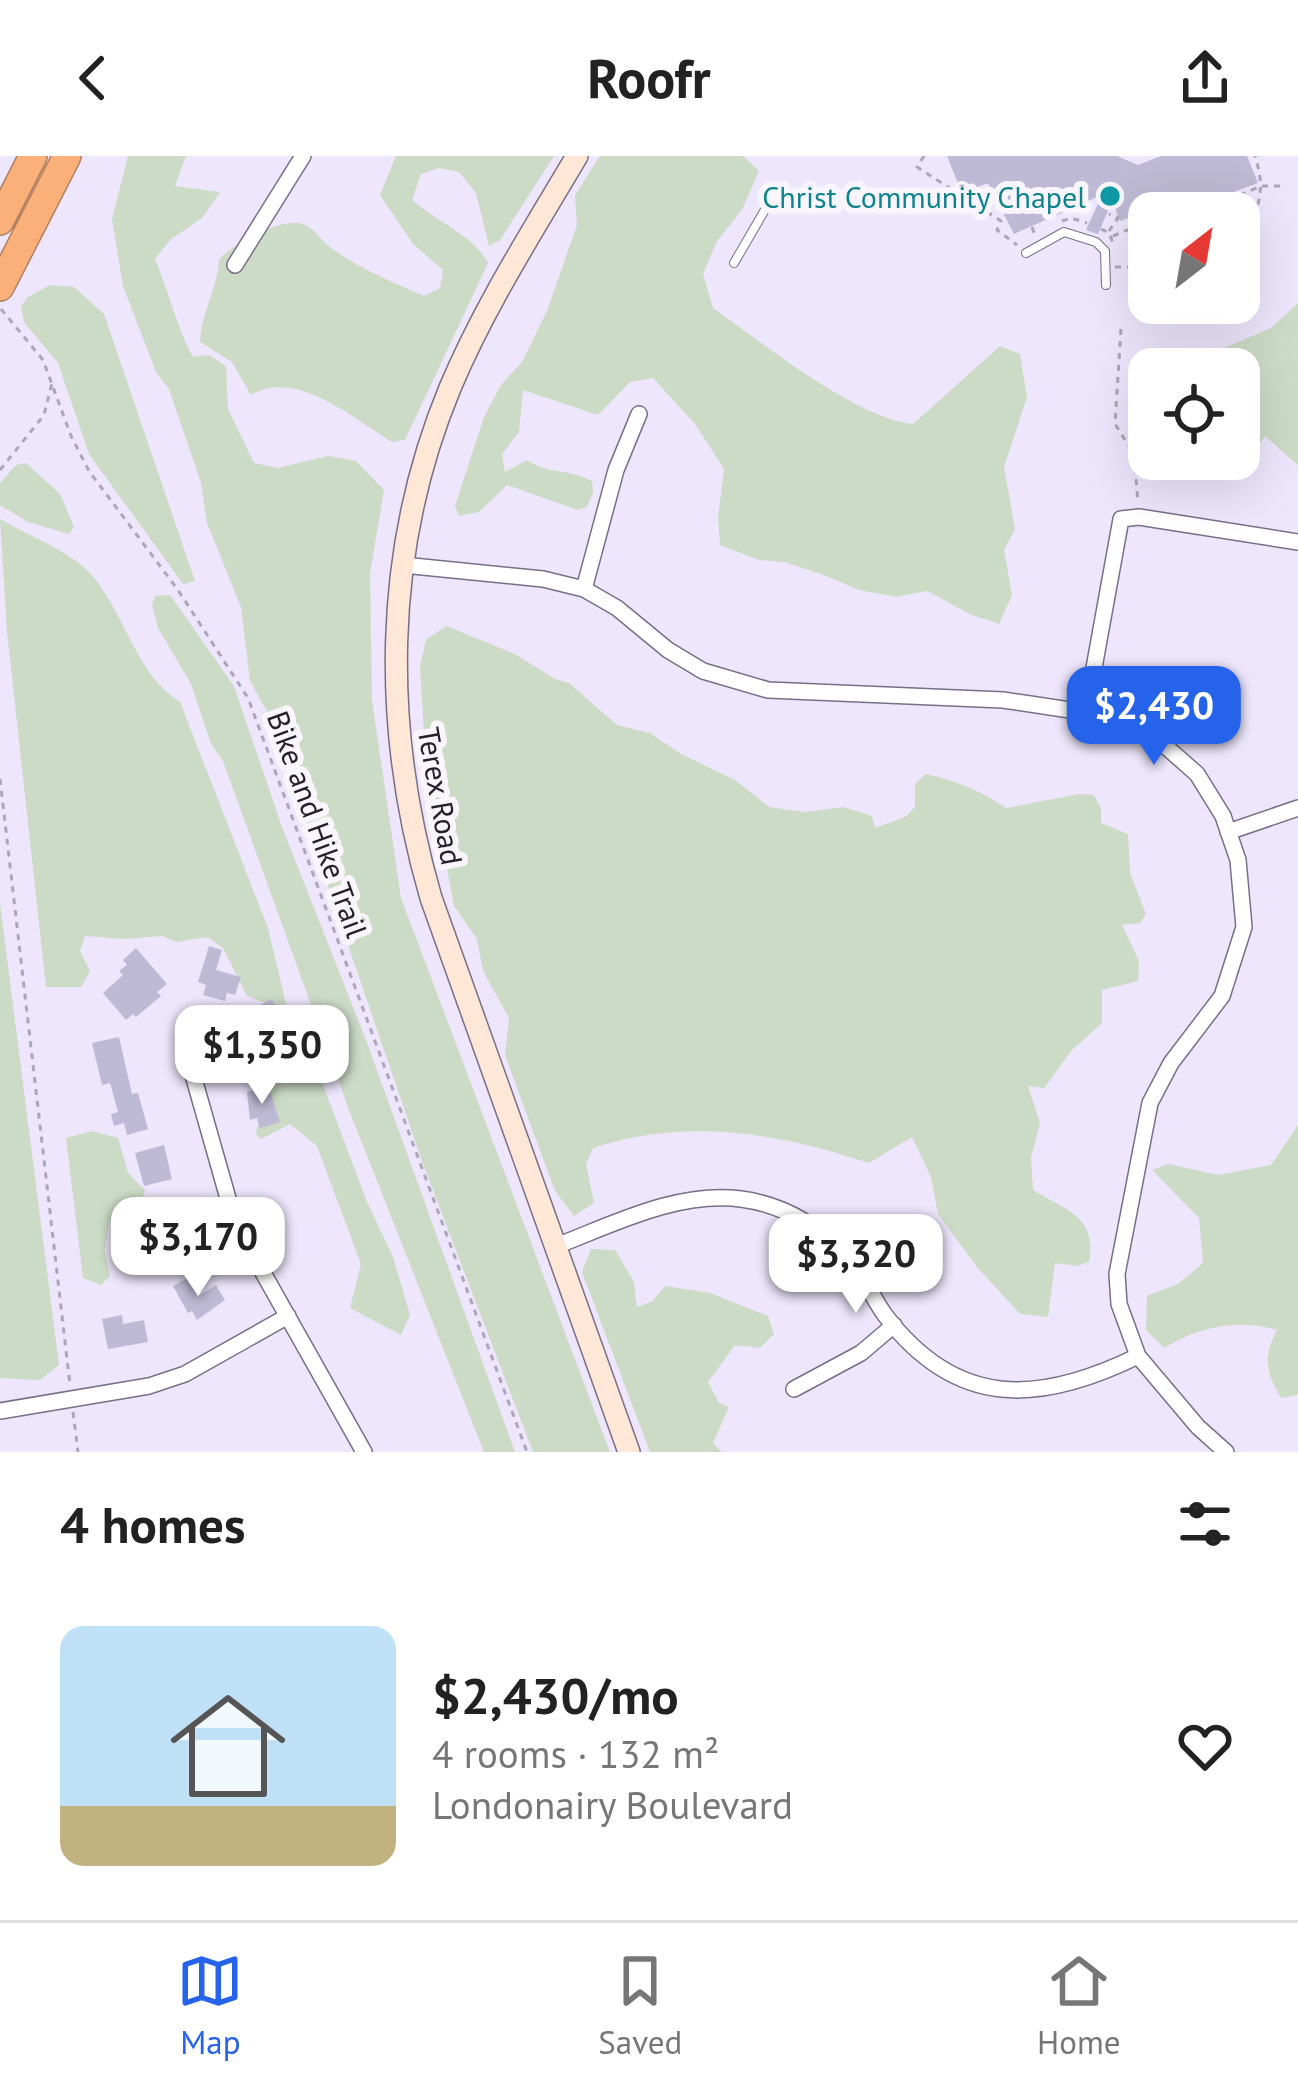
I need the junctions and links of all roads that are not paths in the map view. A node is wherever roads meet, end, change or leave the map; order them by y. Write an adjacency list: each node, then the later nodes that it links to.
1 (33, 156): 6 (highway)
2 (303, 156): 9 (street)
3 (577, 156): 14 (main road, Terex Road)
4 (66, 162): 11 (highway)
5 (773, 196): 8 (lane)
6 (0, 221)
7 (1023, 249): 10 (lane)
8 (734, 263)
9 (235, 265)
10 (1106, 285)
11 (0, 287)
12 (639, 414): 15 (street)
13 (1298, 542): 16 (street)
14 (403, 565): 15 (street); 20 (main road, Terex Road)
15 (584, 590): 16 (street)
16 (1086, 712): 18 (street)
17 (1298, 808): 18 (street)
18 (1228, 832): 23 (street)
19 (187, 1054): 21 (street)
20 (556, 1246): 22 (street); 27 (main road, Terex Road)
21 (288, 1316): 25 (street); 26 (street)
22 (894, 1325): 23 (street); 24 (street)
23 (1138, 1356): 28 (street)
24 (794, 1389)
25 (0, 1411)
26 (364, 1452)
27 (629, 1452)
28 (1226, 1452)

